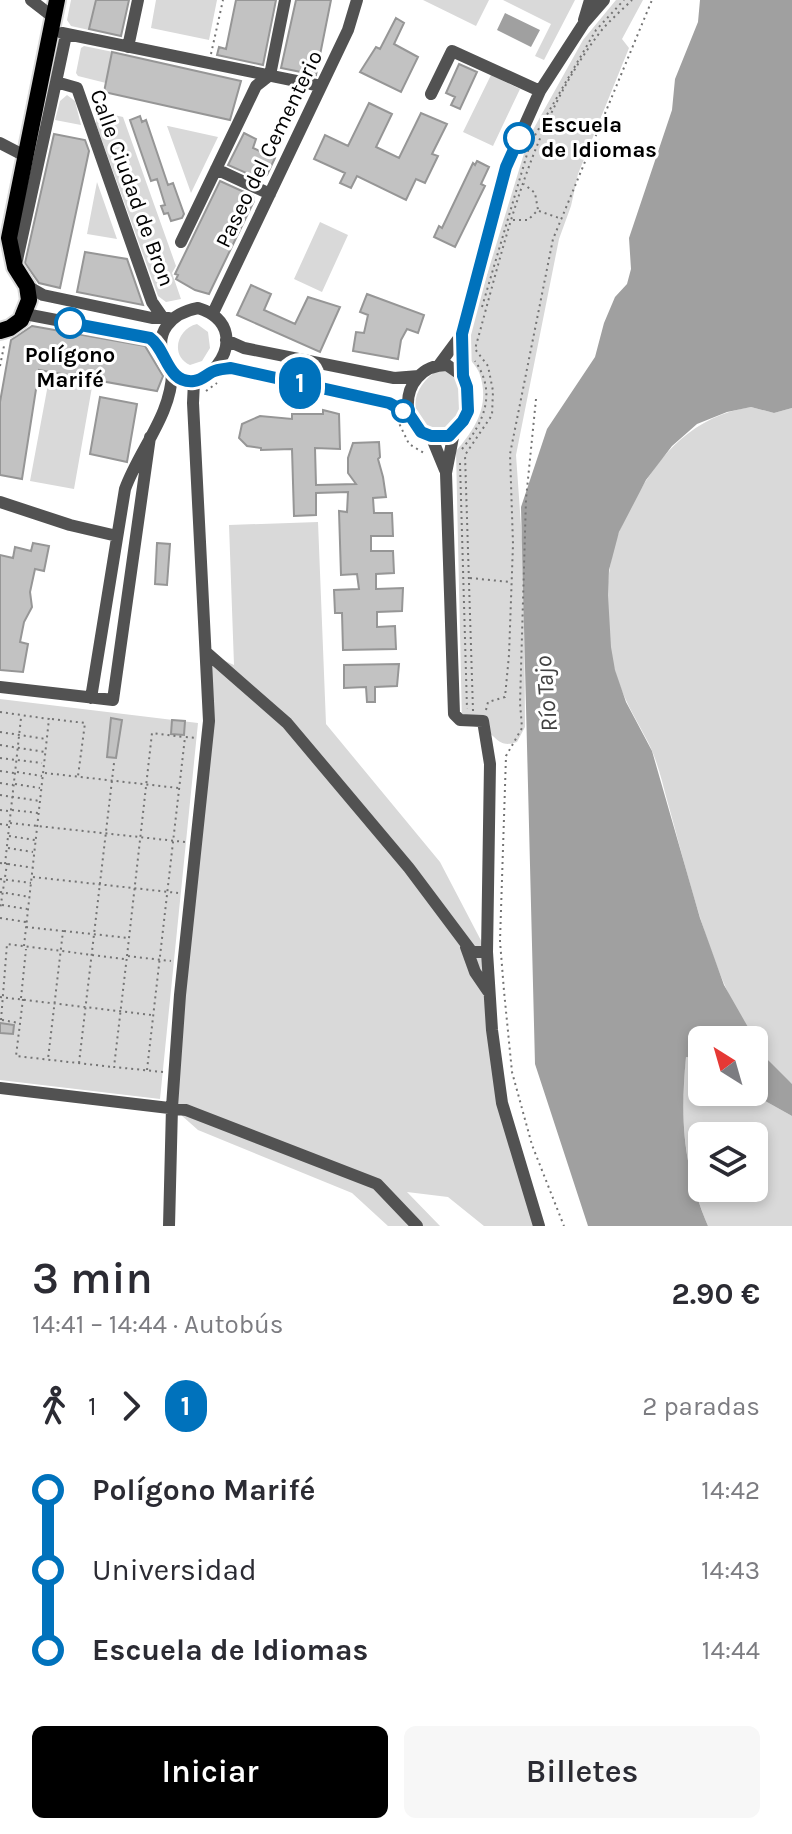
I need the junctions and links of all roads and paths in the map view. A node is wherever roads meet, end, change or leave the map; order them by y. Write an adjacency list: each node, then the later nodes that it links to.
1 (31, 0): 11 (street)
2 (138, 0): 13 (street)
3 (223, 0): 14 (path)
4 (285, 0): 15 (street)
5 (357, 0): 17 (street, Paseo del Cementerio)
6 (590, 0): 12 (street)
7 (604, 0): 12 (street)
8 (624, 0): 64 (path)
9 (632, 0): 23 (path)
10 (652, 0): 26 (path)
11 (57, 20): 13 (street); 16 (street, Calle Ciudad de Bron); 21 (main road)
12 (584, 23): 18 (street)
13 (128, 47): 14 (street)
14 (209, 63): 15 (street)
15 (270, 75): 17 (street); 22 (street)
16 (56, 82): 31 (street); 34 (street, Calle Ciudad de Bron)
17 (321, 86): 24 (street, Paseo del Cementerio)
18 (540, 91): 19 (street); 35 (street)
19 (431, 94)
20 (0, 143): 21 (street)
21 (25, 156): 28 (main road)
22 (216, 169): 24 (street); 29 (street)
23 (523, 184): 25 (path); 27 (path)
24 (270, 194): 32 (street, Paseo del Cementerio)
25 (538, 210): 26 (path); 27 (path)
26 (562, 219): 57 (path)
27 (512, 220): 56 (path)
28 (9, 238): 30 (main road); 31 (main road)
29 (181, 242)
30 (0, 254)
31 (16, 273): 33 (main road); 34 (street)
32 (213, 313): 34 (street); 37 (street)
33 (25, 314): 36 (main road); 38 (street)
34 (168, 318): 38 (street)
35 (462, 334): 39 (street); 44 (street)
36 (2, 335): 40 (path)
37 (226, 340): 42 (street); 43 (street)
38 (162, 353): 41 (street)
39 (439, 365): 43 (street); 44 (street)
40 (0, 366)
41 (172, 372): 45 (street); 51 (street)
42 (217, 376): 45 (street); 47 (path); 48 (street)
43 (419, 376): 48 (street)
44 (463, 376): 49 (street)
45 (194, 381): 47 (street)
46 (536, 399): 157 (path)
47 (193, 403): 58 (street)
48 (402, 414): 50 (street); 52 (path)
49 (454, 432): 50 (street); 53 (street)
50 (431, 436): 53 (street)
51 (150, 437): 55 (street); 60 (street)
52 (426, 454)
53 (446, 473): 64 (street)
54 (0, 502): 55 (street)
55 (117, 536): 60 (street)
56 (469, 578): 57 (path); 64 (path)
57 (510, 582): 64 (path)
58 (207, 653): 69 (street); 128 (street)
59 (0, 687): 60 (street)
60 (91, 698)
61 (0, 712): 62 (path)
62 (22, 715): 63 (path); 66 (path)
63 (49, 719): 68 (path); 80 (path)
64 (474, 720): 133 (street)
65 (0, 732): 66 (path)
66 (19, 735): 68 (path); 71 (path)
67 (185, 737): 69 (path); 84 (path); 86 (path)
68 (47, 739): 72 (path)
69 (208, 739): 137 (street)
70 (0, 745): 71 (path)
71 (18, 747): 72 (path); 74 (path)
72 (46, 752): 76 (path)
73 (0, 758): 74 (path)
74 (16, 760): 76 (path); 78 (path)
75 (114, 763): 81 (path)
76 (45, 764): 79 (path)
77 (0, 771): 78 (path)
78 (15, 772): 79 (path); 83 (path)
79 (43, 775): 80 (path); 85 (path)
80 (78, 777): 81 (path)
81 (112, 781): 84 (path); 96 (path)
82 (0, 783): 83 (path)
83 (14, 784): 85 (path); 88 (path)
84 (146, 785): 86 (path); 99 (path)
85 (42, 788): 89 (path)
86 (179, 788): 101 (path)
87 (0, 795): 88 (path)
88 (12, 797): 89 (path); 91 (path)
89 (41, 801): 92 (path)
90 (0, 810): 91 (path)
91 (11, 810): 92 (path); 94 (path)
92 (39, 813): 95 (path)
93 (0, 824): 94 (path)
94 (10, 824): 95 (path); 98 (path)
95 (38, 827): 96 (path); 100 (path)
96 (107, 834): 99 (path); 113 (path)
97 (0, 836): 98 (path)
98 (8, 836): 100 (path); 104 (path)
99 (140, 837): 101 (path); 114 (path)
100 (37, 841): 105 (path)
101 (173, 841): 102 (path); 115 (path)
102 (186, 842)
103 (0, 849): 104 (path)
104 (7, 849): 105 (path); 107 (path)
105 (35, 853): 108 (path)
106 (0, 863): 107 (path)
107 (6, 864): 108 (path); 111 (path)
108 (34, 868): 109 (path)
109 (33, 877): 112 (path); 113 (path)
110 (0, 879): 111 (path)
111 (5, 880): 112 (path); 116 (path)
112 (32, 883): 118 (path)
113 (100, 885): 114 (path); 126 (path)
114 (135, 888): 115 (path); 127 (path)
115 (167, 891): 117 (path); 136 (path)
116 (1, 892): 118 (path); 119 (path)
117 (179, 893)
118 (31, 897): 120 (path)
119 (0, 904): 120 (path); 121 (path)
120 (28, 909): 123 (path)
121 (0, 910)
122 (0, 918): 123 (path)
123 (27, 922): 124 (path)
124 (26, 927): 125 (path); 131 (path)
125 (63, 931): 126 (path); 132 (path)
126 (96, 935): 127 (path); 134 (path)
127 (129, 938): 135 (path)
128 (464, 940): 133 (street); 138 (street)
129 (0, 943): 130 (path)
130 (7, 944): 131 (path); 139 (path)
131 (25, 946): 132 (path); 140 (path)
132 (60, 950): 134 (path); 141 (path)
133 (487, 952): 138 (street)
134 (93, 955): 135 (path); 142 (path)
135 (127, 958): 136 (path); 143 (path)
136 (160, 959): 137 (path); 144 (path)
137 (184, 962): 153 (street)
138 (489, 993): 156 (street)
139 (2, 997): 140 (path); 145 (path)
140 (22, 999): 141 (path); 146 (path)
141 (55, 1003): 142 (path); 147 (path)
142 (86, 1007): 143 (path); 148 (path)
143 (120, 1011): 144 (path); 149 (path)
144 (153, 1015): 150 (path)
145 (1, 1020): 146 (path)
146 (20, 1023): 147 (path)
147 (48, 1059): 148 (path)
148 (79, 1063): 149 (path)
149 (114, 1067): 150 (path)
150 (147, 1070): 151 (path)
151 (163, 1072)
152 (0, 1088): 153 (street)
153 (172, 1107): 154 (street); 155 (street)
154 (169, 1226)
155 (417, 1226)
156 (539, 1226)
157 (564, 1226)

